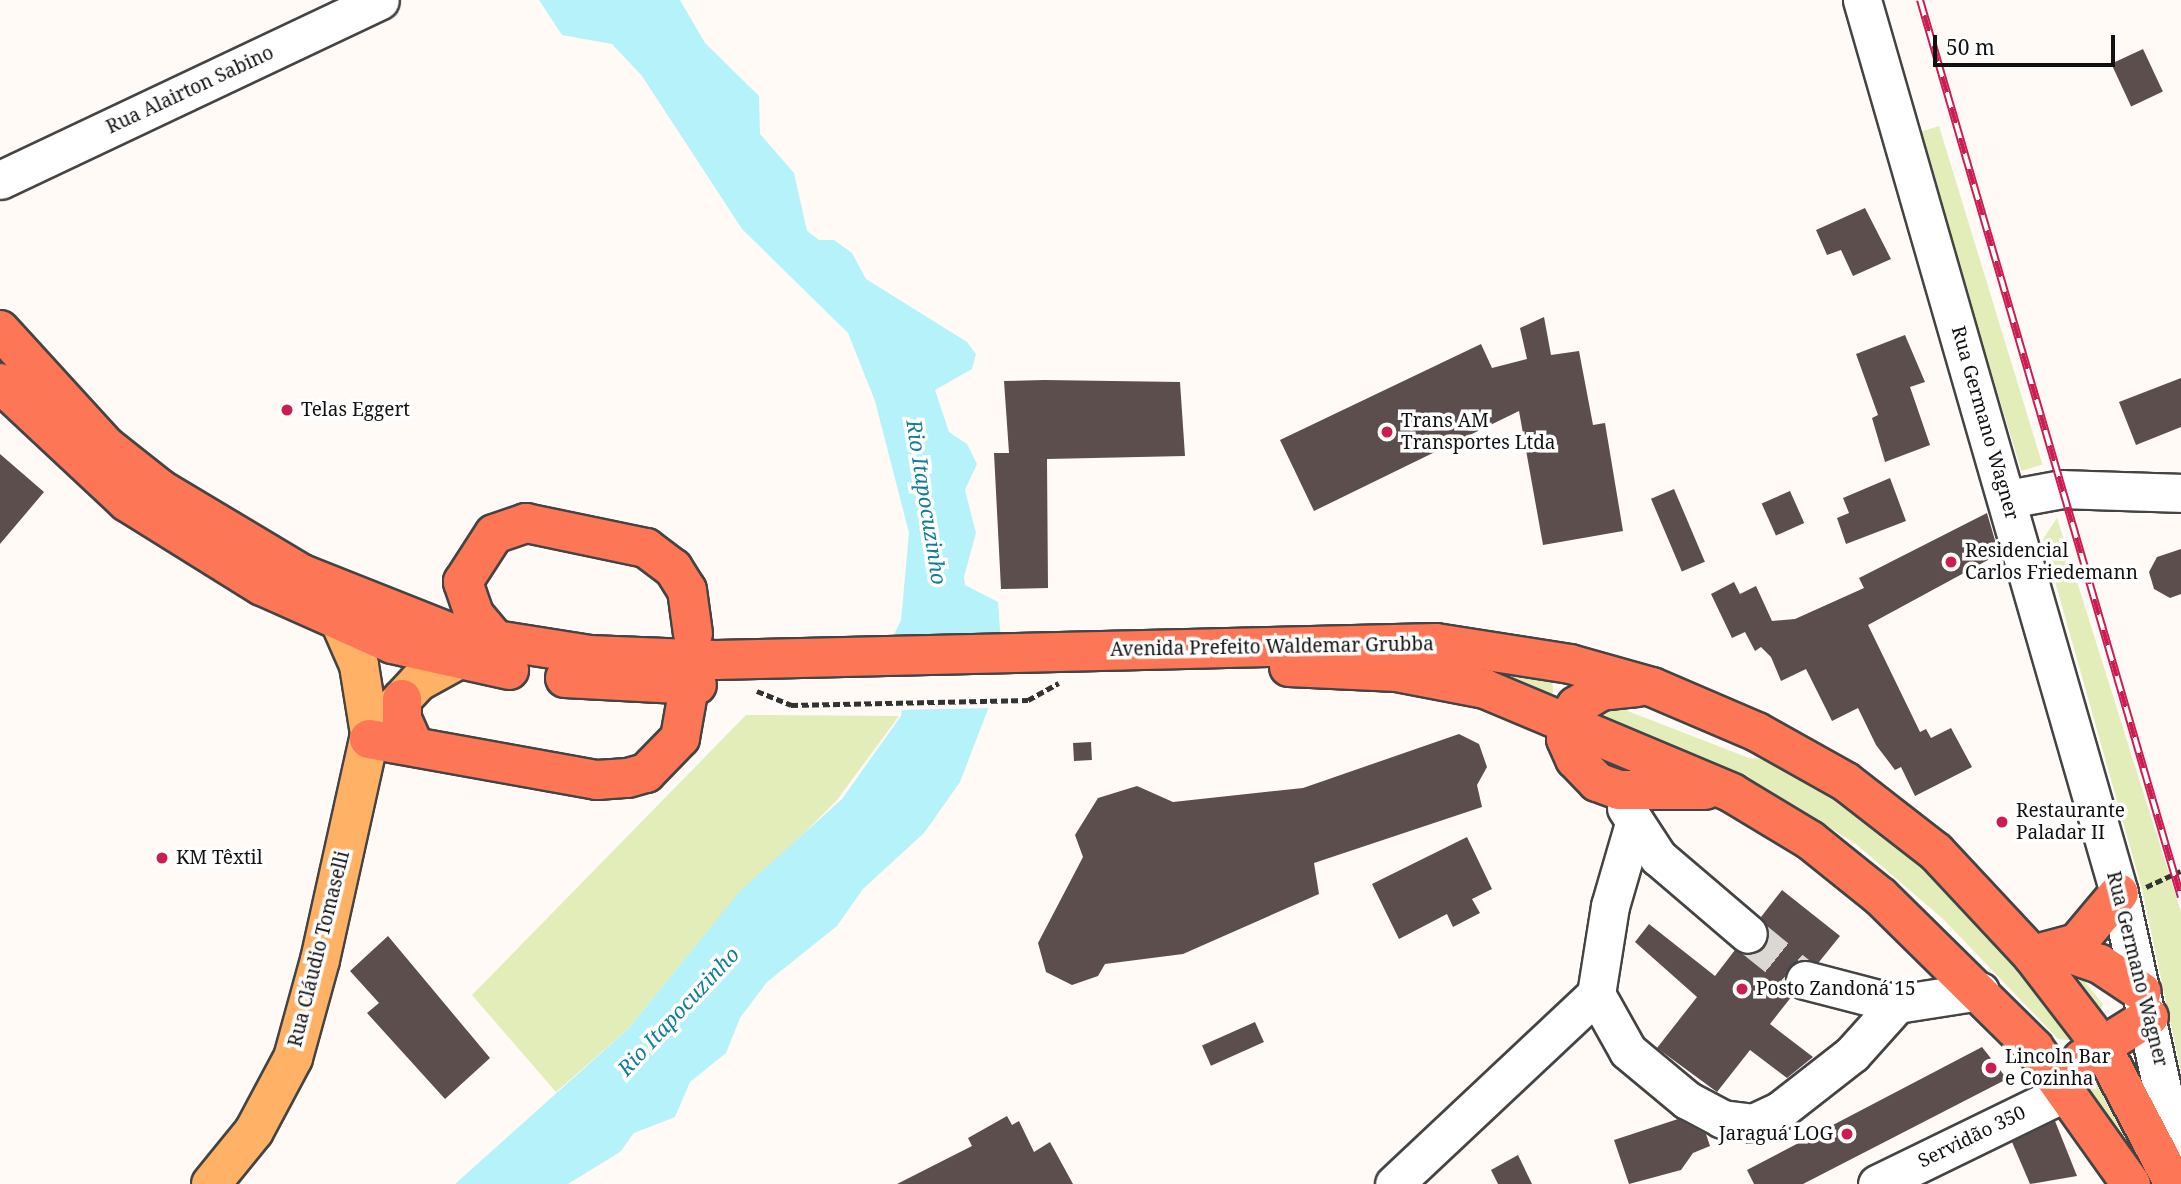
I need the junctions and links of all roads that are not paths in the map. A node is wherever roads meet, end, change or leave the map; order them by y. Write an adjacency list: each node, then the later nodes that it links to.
1 (380, 0): 3 (street, Rua Alairton Sabino)
2 (1862, 0): 7 (street, Rua Germano Wagner)
3 (0, 180)
4 (0, 330): 10 (highway)
5 (0, 383): 8 (highway)
6 (2181, 493): 7 (street)
7 (2008, 499): 23 (street, Rua Germano Wagner)
8 (341, 624): 11 (highway); 18 (main road, Rua Cláudio Tomaselli)
9 (693, 634): 10 (highway)
10 (498, 643): 13 (highway)
11 (454, 662): 13 (highway); 15 (main road, Rua Cláudio Tomaselli)
12 (1027, 676): 13 (highway); 14 (highway, Avenida Prefeito Waldemar Grubba); 17 (highway, Avenida Prefeito Waldemar Grubba)
13 (791, 683)
14 (1652, 687): 17 (highway); 25 (highway, Avenida Prefeito Waldemar Grubba)
15 (402, 699): 18 (main road, Rua Cláudio Tomaselli); 19 (highway)
16 (687, 700): 19 (highway)
17 (1567, 720): 20 (highway); 21 (highway, Avenida Prefeito Waldemar Grubba)
18 (369, 737): 19 (highway); 36 (main road, Rua Cláudio Tomaselli)
19 (413, 744)
20 (1619, 790): 21 (highway); 22 (street)
21 (1731, 793): 27 (highway, Avenida Prefeito Waldemar Grubba)
22 (1633, 827): 24 (street); 28 (street)
23 (2119, 893): 25 (highway); 30 (street, Rua Germano Wagner)
24 (1748, 934)
25 (2047, 953): 30 (highway); 31 (highway, Avenida Prefeito Waldemar Grubba)
26 (1805, 980): 29 (street)
27 (1980, 991): 29 (street); 32 (highway, Avenida Prefeito Waldemar Grubba)
28 (1596, 994): 29 (street); 37 (street)
29 (1897, 1004)
30 (2146, 1004): 31 (highway); 34 (street, Rua Germano Wagner)
31 (2101, 1045): 32 (highway); 40 (highway, Avenida Prefeito Waldemar Grubba)
32 (2034, 1048): 33 (highway, Avenida Prefeito Waldemar Grubba)
33 (2067, 1091): 38 (street, Servidão 350); 39 (highway, Avenida Prefeito Waldemar Grubba)
34 (2177, 1119): 35 (street, Rua Germano Wagner)
35 (2181, 1174)
36 (211, 1184)
37 (1394, 1184)
38 (1877, 1184)
39 (2131, 1184)
40 (2174, 1184)

